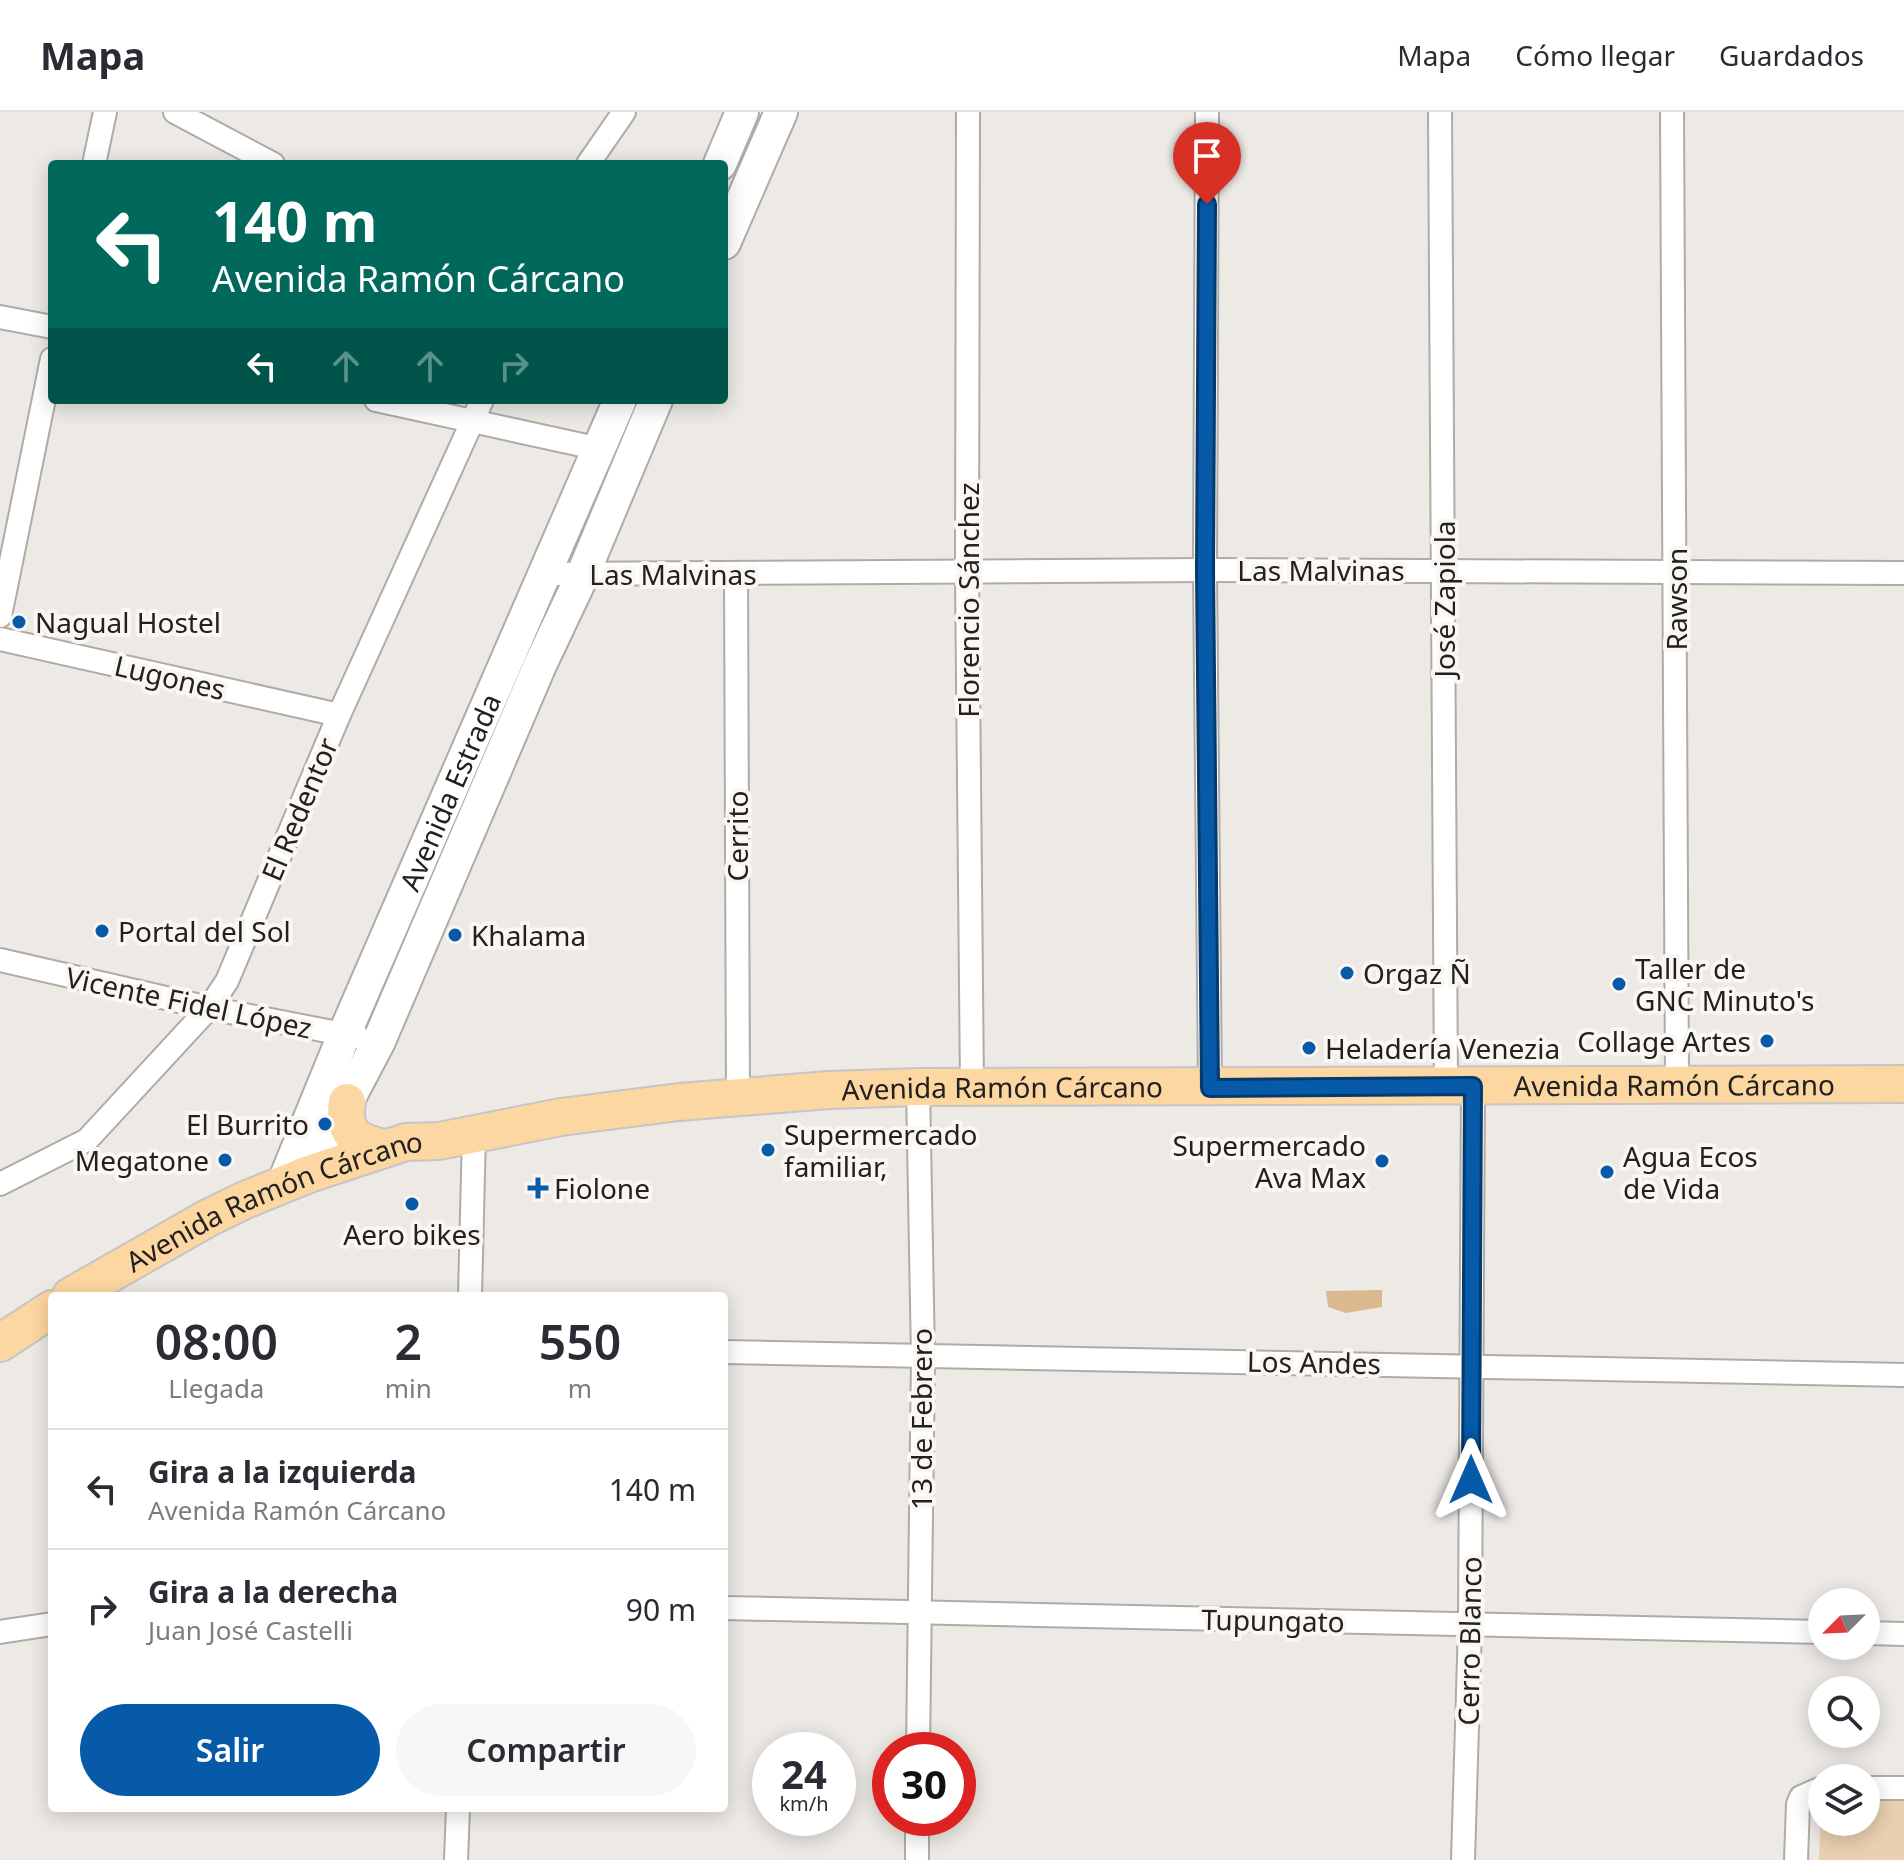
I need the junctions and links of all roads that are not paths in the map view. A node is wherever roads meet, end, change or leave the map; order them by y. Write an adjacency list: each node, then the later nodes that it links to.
1 (105, 112): 11 (street)
2 (175, 112): 10 (street)
3 (624, 112): 13 (street)
4 (742, 112): 14 (main road)
5 (781, 112): 15 (main road)
6 (968, 112): 28 (street, Florencio Sánchez)
7 (1207, 112): 25 (street)
8 (1440, 112): 26 (street, José Zapiola)
9 (1672, 112): 27 (street, Rawson)
10 (217, 122): 12 (street)
11 (95, 160)
12 (268, 160)
13 (591, 160)
14 (722, 160)
15 (728, 234)
16 (0, 317): 17 (street)
17 (48, 326)
18 (48, 379): 33 (street)
19 (393, 404): 23 (street)
20 (480, 404): 23 (street, El Redentor)
21 (618, 404): 24 (main road, Avenida Estrada)
22 (654, 404): 31 (main road, Avenida Estrada)
23 (472, 422): 24 (street); 37 (street, El Redentor)
24 (600, 449): 30 (main road, Avenida Estrada)
25 (1205, 570): 26 (street, Las Malvinas); 28 (street, Las Malvinas); 47 (street)
26 (1444, 570): 27 (street, Las Malvinas); 44 (street, José Zapiola)
27 (1676, 571): 29 (street, Las Malvinas); 43 (street, Rawson)
28 (967, 573): 32 (street, Las Malvinas); 46 (street, Florencio Sánchez)
29 (1904, 573)
30 (545, 574): 31 (street, Las Malvinas); 35 (main road, Avenida Estrada)
31 (583, 574): 32 (street, Las Malvinas); 36 (main road, Avenida Estrada)
32 (736, 574): 48 (street, Cerrito)
33 (0, 616)
34 (0, 639): 37 (street, Lugones)
35 (509, 655): 36 (street); 40 (main road, Avenida Estrada)
36 (540, 665): 41 (main road, Avenida Estrada)
37 (339, 715): 39 (street, El Redentor)
38 (0, 960): 39 (street, Vicente Fidel López)
39 (209, 1008): 40 (street, Vicente Fidel López); 54 (street, El Redentor)
40 (344, 1035): 41 (street, Vicente Fidel López); 53 (main road, Avenida Estrada)
41 (379, 1041): 49 (main road, Avenida Estrada)
42 (1904, 1084): 43 (main road, Avenida Ramón Cárcano)
43 (1677, 1085): 44 (main road, Avenida Ramón Cárcano)
44 (1460, 1086): 47 (main road, Avenida Ramón Cárcano); 65 (street, Cerro Blanco)
45 (918, 1087): 46 (main road, Avenida Ramón Cárcano); 48 (main road, Avenida Ramón Cárcano); 63 (street, 13 de Febrero)
46 (972, 1088): 47 (main road, Avenida Ramón Cárcano)
47 (1210, 1088)
48 (738, 1097): 50 (main road, Avenida Ramón Cárcano)
49 (347, 1102): 52 (main road); 53 (main road, Avenida Estrada)
50 (474, 1133): 51 (main road, Avenida Ramón Cárcano); 58 (street)
51 (439, 1141): 52 (main road, Avenida Ramón Cárcano); 55 (main road, Avenida Ramón Cárcano)
52 (385, 1148): 53 (main road, Avenida Ramón Cárcano)
53 (296, 1179): 55 (main road); 56 (main road, Avenida Ramón Cárcano)
54 (0, 1184)
55 (220, 1233): 57 (main road, Avenida Ramón Cárcano)
56 (78, 1292)
57 (114, 1292)
58 (470, 1292)
59 (48, 1312): 61 (main road)
60 (48, 1333): 64 (main road)
61 (0, 1343)
62 (728, 1352): 63 (street, Los Andes)
63 (923, 1357): 65 (street, Los Andes); 68 (street, 13 de Febrero)
64 (0, 1364)
65 (1472, 1365): 66 (street, Los Andes); 70 (street, Cerro Blanco)
66 (1904, 1375)
67 (728, 1608): 68 (street, Tupungato)
68 (919, 1611): 70 (street, Tupungato); 75 (street, 13 de Febrero)
69 (48, 1625): 71 (street)
70 (1470, 1625): 72 (street, Tupungato); 83 (street, Cerro Blanco)
71 (0, 1632)
72 (1808, 1632)
73 (1880, 1633): 74 (street)
74 (1904, 1634)
75 (918, 1732)
76 (1880, 1788): 77 (street)
77 (1904, 1788)
78 (1808, 1793): 84 (street)
79 (458, 1812): 81 (street)
80 (917, 1836): 82 (street)
81 (456, 1860)
82 (917, 1860)
83 (1463, 1860)
84 (1796, 1860)

